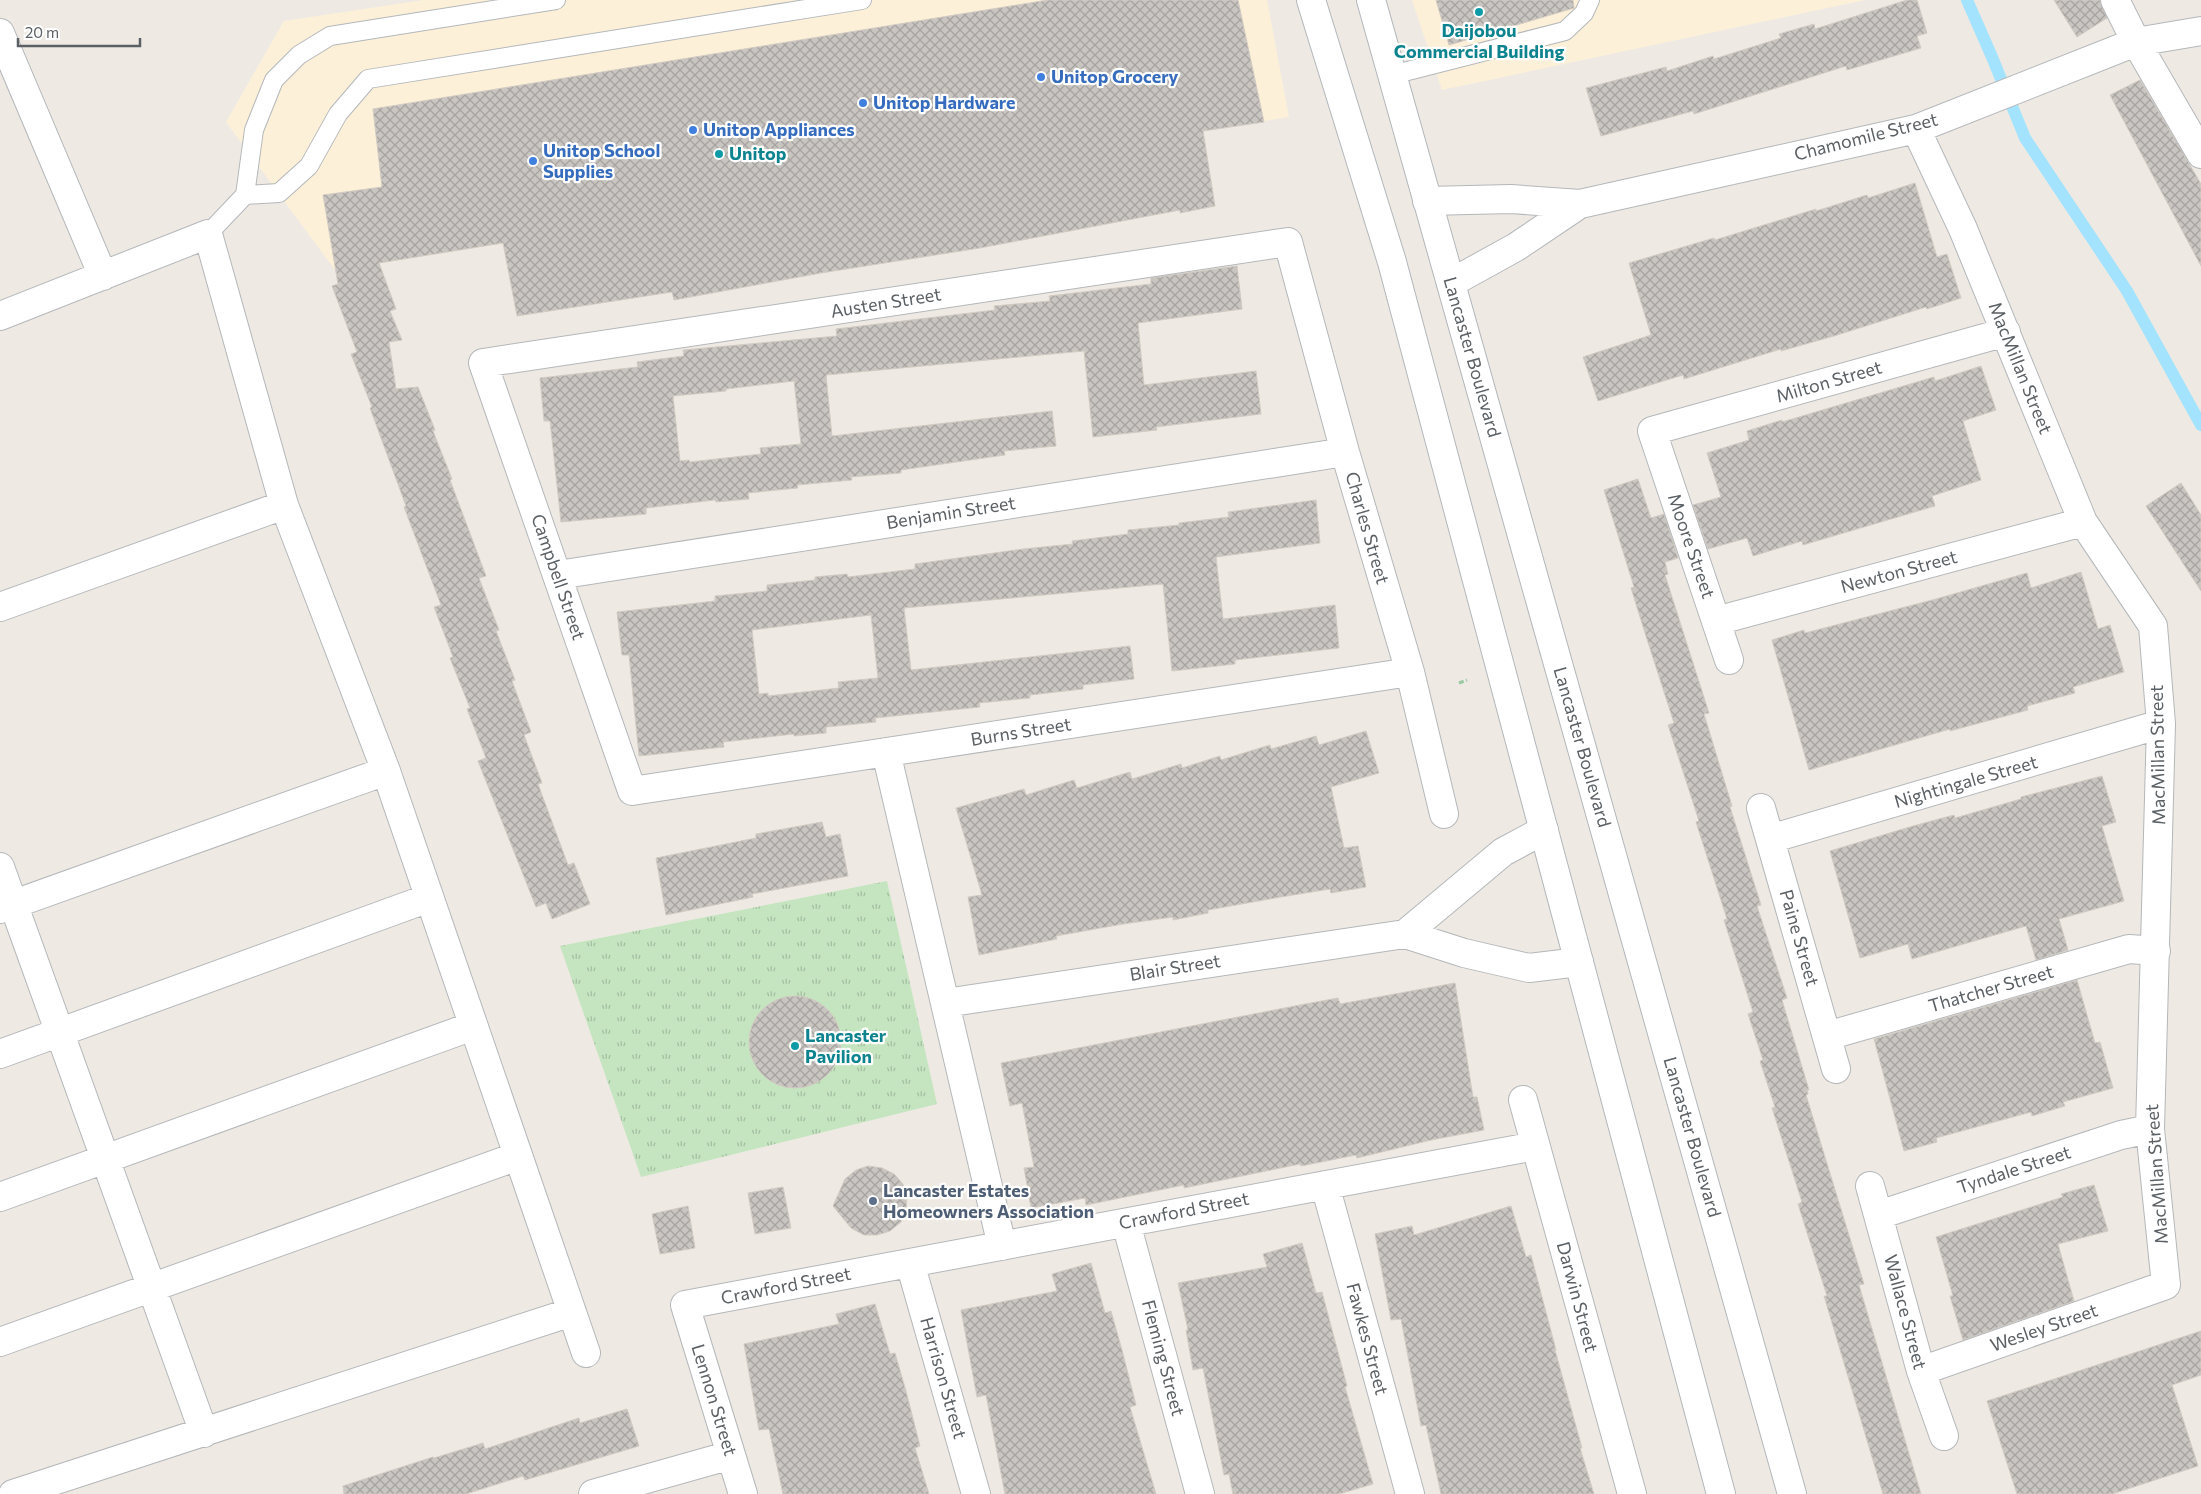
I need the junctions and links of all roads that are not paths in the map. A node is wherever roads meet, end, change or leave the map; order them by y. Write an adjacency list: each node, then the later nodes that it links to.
1 (556, 0): 13 (lane)
2 (862, 0): 13 (lane)
3 (1311, 0): 38 (street)
4 (1370, 0): 10 (street, Lancaster Boulevard)
5 (1590, 0): 10 (lane)
6 (2115, 0): 9 (street)
7 (2201, 31): 9 (street, Chamomile Street)
8 (0, 33): 18 (street)
9 (2136, 42): 11 (street, Chamomile Street); 12 (street)
10 (1392, 75): 14 (street, Lancaster Boulevard)
11 (1916, 129): 15 (street, Chamomile Street); 21 (street, MacMillan Street)
12 (2201, 154)
13 (246, 195): 16 (lane)
14 (1427, 201): 15 (street, Chamomile Street); 19 (street, Lancaster Boulevard)
15 (1580, 204): 19 (street, Chamomile Street)
16 (208, 234): 18 (street); 25 (street)
17 (1288, 242): 22 (street, Austen Street); 24 (street, Charles Street)
18 (102, 276): 20 (street)
19 (1450, 282): 82 (street, Lancaster Boulevard)
20 (0, 316)
21 (2006, 332): 23 (street, Milton Street); 26 (street, MacMillan Street)
22 (483, 363): 27 (street, Campbell Street)
23 (1652, 431): 29 (street, Moore Street)
24 (1344, 452): 27 (street, Benjamin Street); 31 (street, Charles Street)
25 (284, 505): 28 (street); 34 (street)
26 (2083, 522): 29 (street, Newton Street); 32 (street, MacMillan Street)
27 (558, 575): 35 (street, Campbell Street)
28 (0, 607)
29 (1716, 621): 30 (street, Moore Street)
30 (1729, 660)
31 (1410, 672): 33 (street, Burns Street); 37 (street, Charles Street)
32 (2161, 724): 39 (street, Nightingale Street); 44 (street, MacMillan Street)
33 (886, 752): 35 (street, Burns Street); 46 (street)
34 (386, 771): 41 (street); 42 (street)
35 (632, 791)
36 (1761, 808): 39 (street, Paine Street)
37 (1444, 814)
38 (1544, 830): 43 (street); 45 (street)
39 (1770, 840): 49 (street, Paine Street)
40 (0, 867): 42 (street)
41 (429, 898): 47 (street); 48 (street)
42 (7, 906): 48 (street)
43 (1405, 934): 45 (street, Blair Street); 46 (street, Blair Street)
44 (2156, 951): 49 (street, Thatcher Street); 53 (street, MacMillan Street)
45 (1579, 962): 81 (street)
46 (945, 1003): 62 (street)
47 (473, 1026): 55 (street); 56 (street)
48 (60, 1032): 50 (street); 56 (street)
49 (1827, 1036): 51 (street, Paine Street)
50 (0, 1054)
51 (1836, 1069)
52 (1523, 1100): 54 (street, Darwin Street)
53 (2150, 1129): 60 (street, Tyndale Street); 64 (street, MacMillan Street)
54 (1536, 1146): 57 (street, Crawford Street); 80 (street, Darwin Street)
55 (518, 1156): 65 (street); 67 (street)
56 (105, 1159): 59 (street); 65 (street)
57 (1325, 1185): 61 (street, Crawford Street); 79 (street, Fawkes Street)
58 (1870, 1186): 60 (street, Wallace Street)
59 (0, 1197)
60 (1879, 1215): 70 (street, Wallace Street)
61 (1126, 1222): 62 (street, Crawford Street); 78 (street, Fleming Street)
62 (1002, 1246): 63 (street, Crawford Street)
63 (910, 1263): 66 (street, Crawford Street); 77 (street, Harrison Street)
64 (2166, 1285): 70 (street, Wesley Street)
65 (152, 1287): 68 (street); 71 (street)
66 (685, 1305): 73 (street, Lennon Street)
67 (572, 1312): 69 (street); 71 (street)
68 (0, 1342)
69 (586, 1353)
70 (1921, 1371): 72 (street, Wallace Street)
71 (204, 1433): 74 (street)
72 (1944, 1436)
73 (731, 1455): 75 (street); 76 (street, Lennon Street)
74 (13, 1494)
75 (593, 1494)
76 (743, 1494)
77 (976, 1494)
78 (1200, 1494)
79 (1410, 1494)
80 (1632, 1494)
81 (1721, 1494)
82 (1792, 1494)

